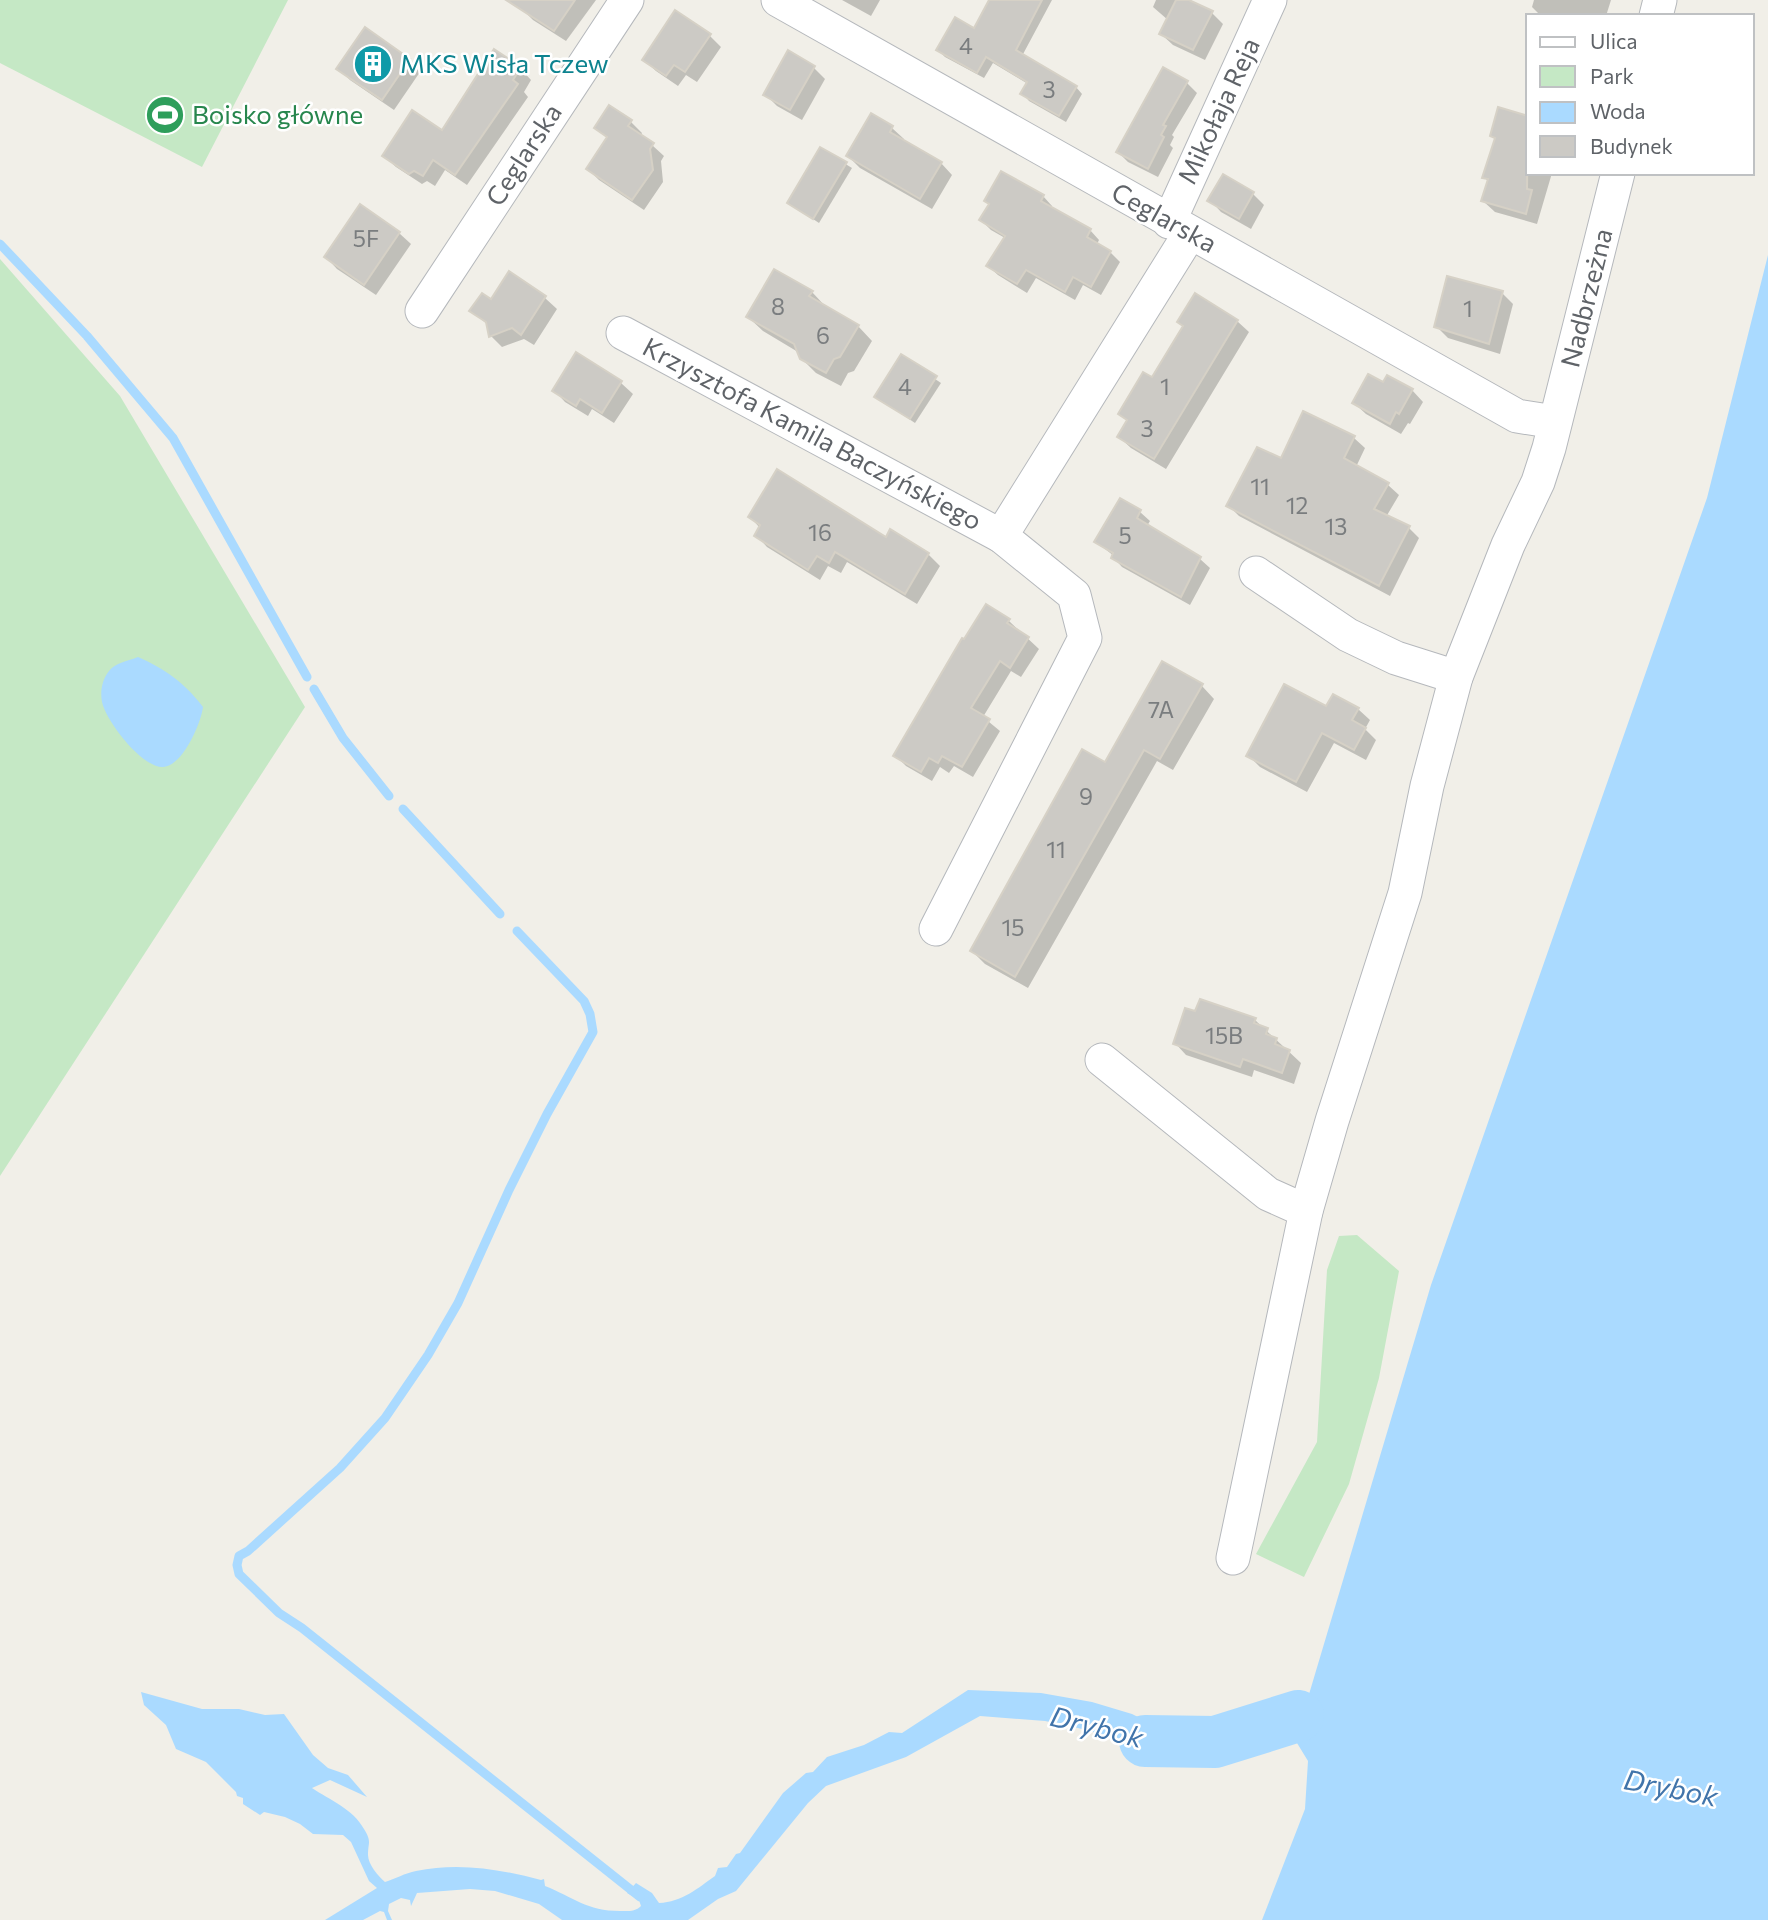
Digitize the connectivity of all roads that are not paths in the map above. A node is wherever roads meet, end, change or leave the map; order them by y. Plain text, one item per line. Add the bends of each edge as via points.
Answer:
1 (627, 0) edge
2 (778, 0) edge
3 (1270, 0) edge
4 (1617, 175) edge
5 (1180, 228) junction
6 (422, 311) dead end
7 (623, 333) dead end
8 (1555, 422) junction
9 (1001, 536) junction
10 (1256, 573) dead end
11 (1456, 677) junction
12 (936, 929) dead end
13 (1102, 1060) dead end
14 (1306, 1211) junction
15 (1233, 1558) dead end

1 - 6 street, Ceglarska
2 - 5 street, Ceglarska
3 - 5 street, Mikołaja Reja
4 - 8 street, Nadbrzeżna
5 - 8 street, Ceglarska via 1517,416
5 - 9 street, Krzysztofa Kamila Baczyńskiego
7 - 9 street, Krzysztofa Kamila Baczyńskiego
8 - 11 street, Nadbrzeżna via 1538,482
9 - 12 street, Krzysztofa Kamila Baczyńskiego via 1074,595 1085,638
10 - 11 street via 1348,635 1396,658
11 - 14 street, Nadbrzeżna via 1405,893
13 - 14 street via 1268,1194
14 - 15 street, Nadbrzeżna

